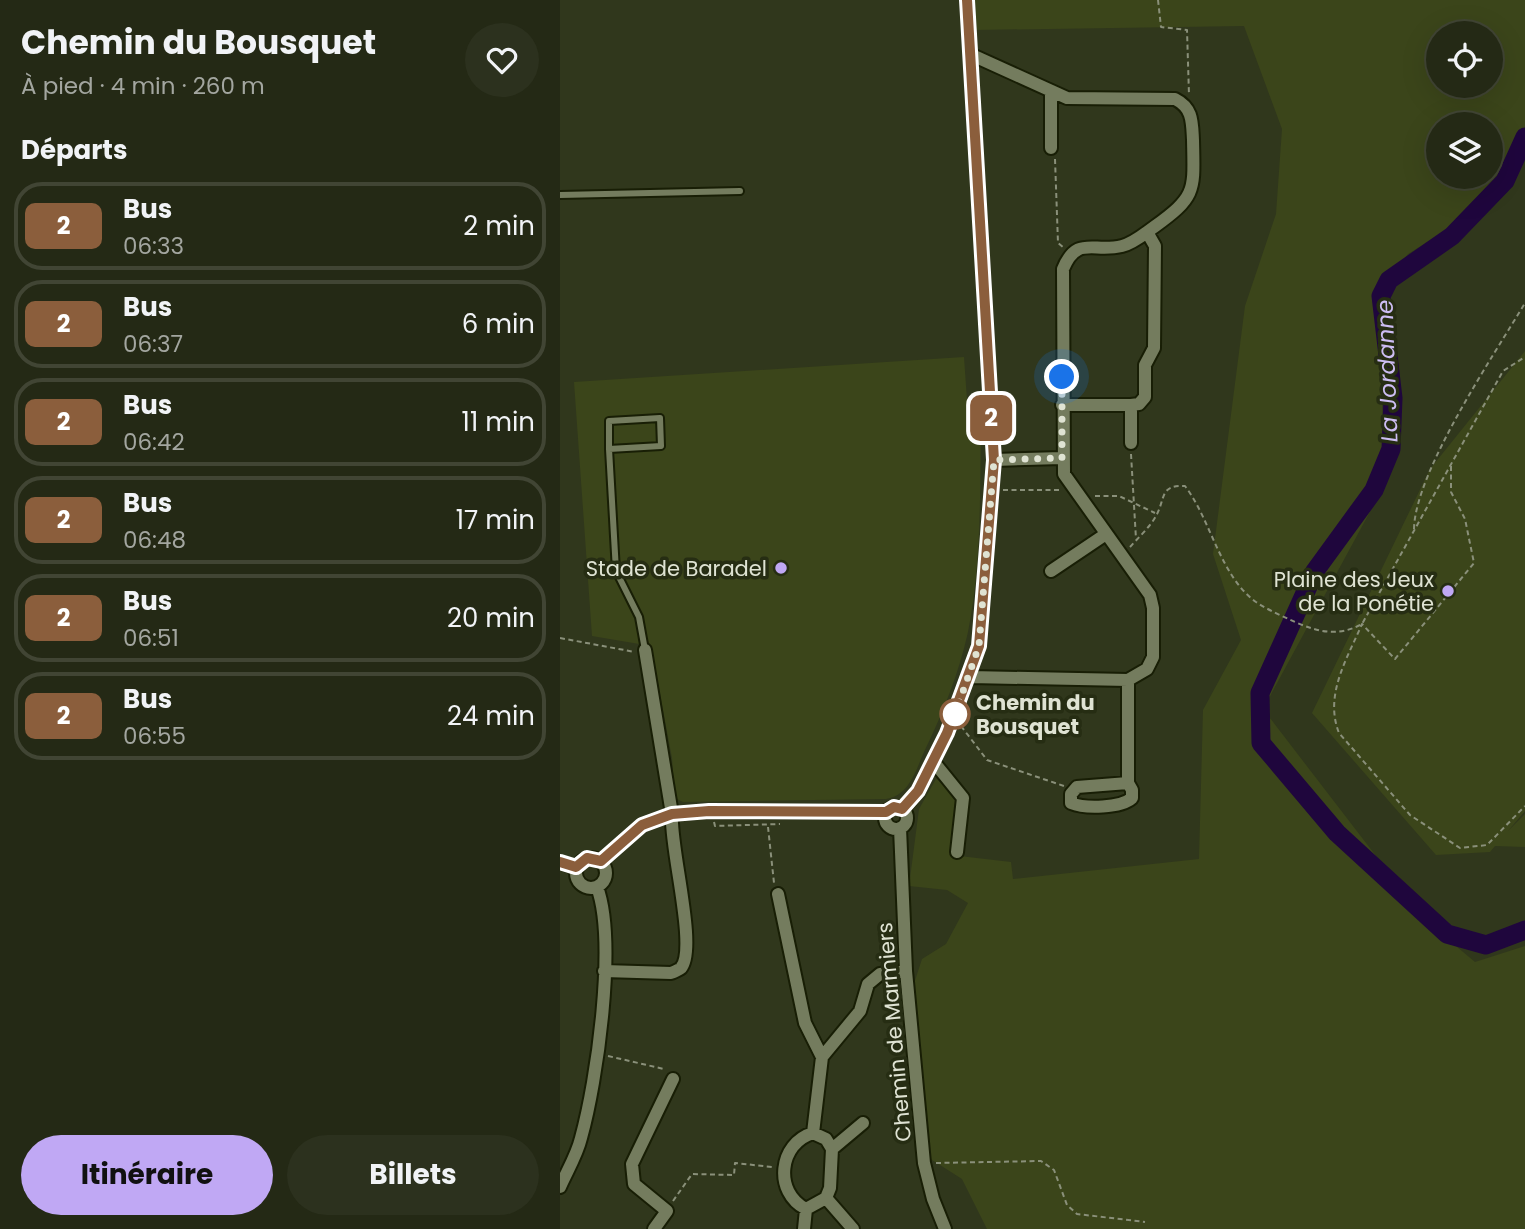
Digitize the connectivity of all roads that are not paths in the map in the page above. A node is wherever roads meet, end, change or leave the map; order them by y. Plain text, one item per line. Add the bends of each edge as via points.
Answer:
1 (967, 0) edge
2 (972, 55) junction
3 (1051, 91) junction
4 (1051, 148) road end
5 (740, 191) dead end
6 (560, 195) edge
7 (1147, 232) junction
8 (1062, 405) junction
9 (1131, 405) junction
10 (1131, 443) road end
11 (609, 449) junction
12 (1062, 458) junction
13 (994, 460) junction
14 (1107, 534) junction
15 (1051, 571) dead end
16 (646, 652) joint
17 (970, 677) junction
18 (1128, 680) junction
19 (933, 761) junction
20 (1128, 783) junction
21 (902, 809) junction
22 (886, 812) junction
23 (672, 814) junction
24 (900, 828) junction
25 (957, 852) dead end
26 (601, 861) junction
27 (560, 862) edge
28 (576, 867) junction
29 (597, 887) junction
30 (778, 894) road end
31 (604, 971) junction
32 (906, 971) junction
33 (821, 1057) junction
34 (673, 1079) road end
35 (863, 1124) dead end
36 (814, 1133) junction
37 (832, 1149) junction
38 (560, 1187) edge
39 (826, 1198) junction
40 (806, 1209) junction
41 (654, 1229) edge
42 (804, 1229) edge
43 (853, 1229) edge
44 (945, 1229) edge

1 - 2 street
2 - 3 street
2 - 13 street
3 - 4 street
3 - 7 street via 1067,98 1175,99 1186,104 1192,119 1194,181 1190,195
5 - 6 lane
7 - 8 street via 1118,247 1081,247 1069,253 1063,269
7 - 9 street via 1155,246 1154,348 1145,365 1145,397
8 - 9 street
8 - 12 street
9 - 10 street
11 - 11 lane via 609,421 660,418 661,446
11 - 16 lane via 616,571 639,617
12 - 13 street
12 - 14 street via 1064,474
13 - 17 street via 979,646
14 - 15 street
14 - 18 street via 1150,595 1153,608 1153,657 1147,669
16 - 23 street
17 - 18 street
17 - 19 street
18 - 20 street
19 - 21 street via 918,791
19 - 25 street via 963,798
20 - 20 street via 1075,790 1070,794 1071,803 1126,804 1132,799
21 - 22 street
21 - 24 street via 907,820
22 - 23 street
22 - 24 street via 889,827
23 - 26 street via 642,825
23 - 31 street via 685,958 671,973
24 - 32 street, Chemin de Marmiers
26 - 28 street via 587,858
26 - 29 street via 606,876
27 - 28 street
28 - 29 street via 580,884
29 - 31 street via 606,923
30 - 33 street via 805,1023
31 - 38 street via 601,1029 581,1139
32 - 33 street via 880,974 868,984 860,1010
32 - 44 street, Chemin de Marmiers via 925,1163
33 - 36 street
34 - 41 street via 632,1164 634,1184 667,1211
35 - 37 street
36 - 37 street
36 - 40 street via 792,1144 785,1168 790,1196
37 - 39 street
39 - 40 street
39 - 43 street
40 - 42 street

